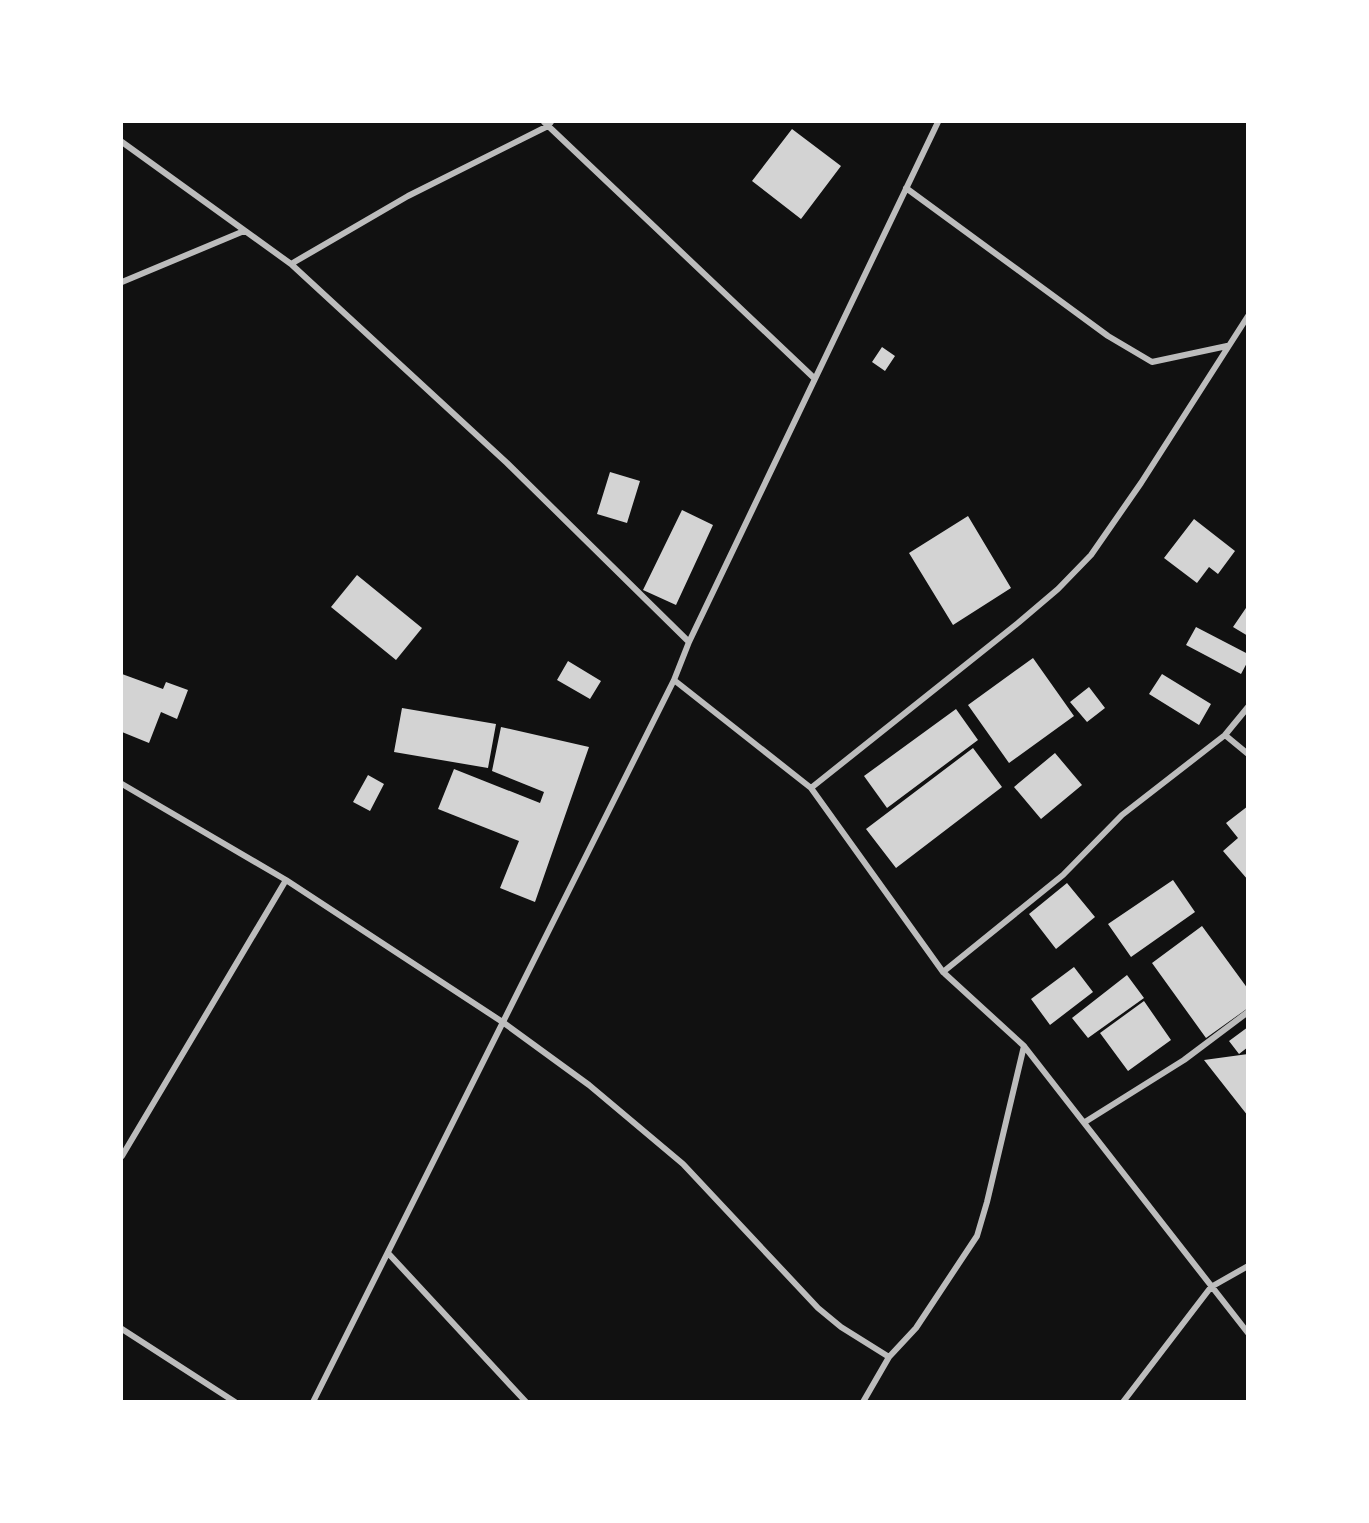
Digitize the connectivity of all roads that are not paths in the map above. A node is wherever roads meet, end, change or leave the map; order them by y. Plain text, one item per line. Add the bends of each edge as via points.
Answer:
1 (938, 122) edge
2 (548, 123) edge
3 (122, 142) edge
4 (906, 188) junction
5 (244, 231) junction
6 (291, 264) junction
7 (122, 282) edge
8 (1248, 316) edge
9 (1227, 346) junction
10 (814, 378) junction
11 (689, 642) junction
12 (674, 680) junction
13 (1248, 707) edge
14 (1225, 735) junction
15 (1248, 754) edge
16 (122, 784) edge
17 (811, 788) junction
18 (286, 880) junction
19 (944, 972) junction
20 (1248, 1012) edge
21 (504, 1023) junction
22 (1024, 1046) junction
23 (1085, 1122) junction
24 (122, 1156) edge
25 (388, 1253) junction
26 (1248, 1266) edge
27 (1212, 1287) junction
28 (122, 1329) edge
29 (1248, 1333) edge
30 (890, 1357) junction
31 (235, 1401) edge
32 (313, 1401) edge
33 (526, 1401) edge
34 (863, 1401) edge
35 (1123, 1401) edge

1 - 4 street
2 - 6 street via 408,196
2 - 10 street
3 - 5 street
4 - 9 street via 1108,336 1152,362
4 - 10 street
5 - 6 street
5 - 7 street
6 - 11 street via 507,462
8 - 9 street
9 - 17 street via 1091,555 1018,623
10 - 11 street
11 - 12 street
12 - 17 street
12 - 21 street
13 - 14 street
14 - 15 street
14 - 19 street via 1122,815 1063,875
16 - 18 street
17 - 19 street
18 - 21 street
18 - 24 street
19 - 22 street
20 - 23 street via 1184,1060
21 - 25 street
21 - 30 street via 589,1085 683,1164 818,1308 841,1328
22 - 23 street
22 - 30 street via 977,1236 916,1328
23 - 27 street
25 - 32 street
25 - 33 street
26 - 27 street
27 - 29 street
27 - 35 street
28 - 31 street
30 - 34 street

